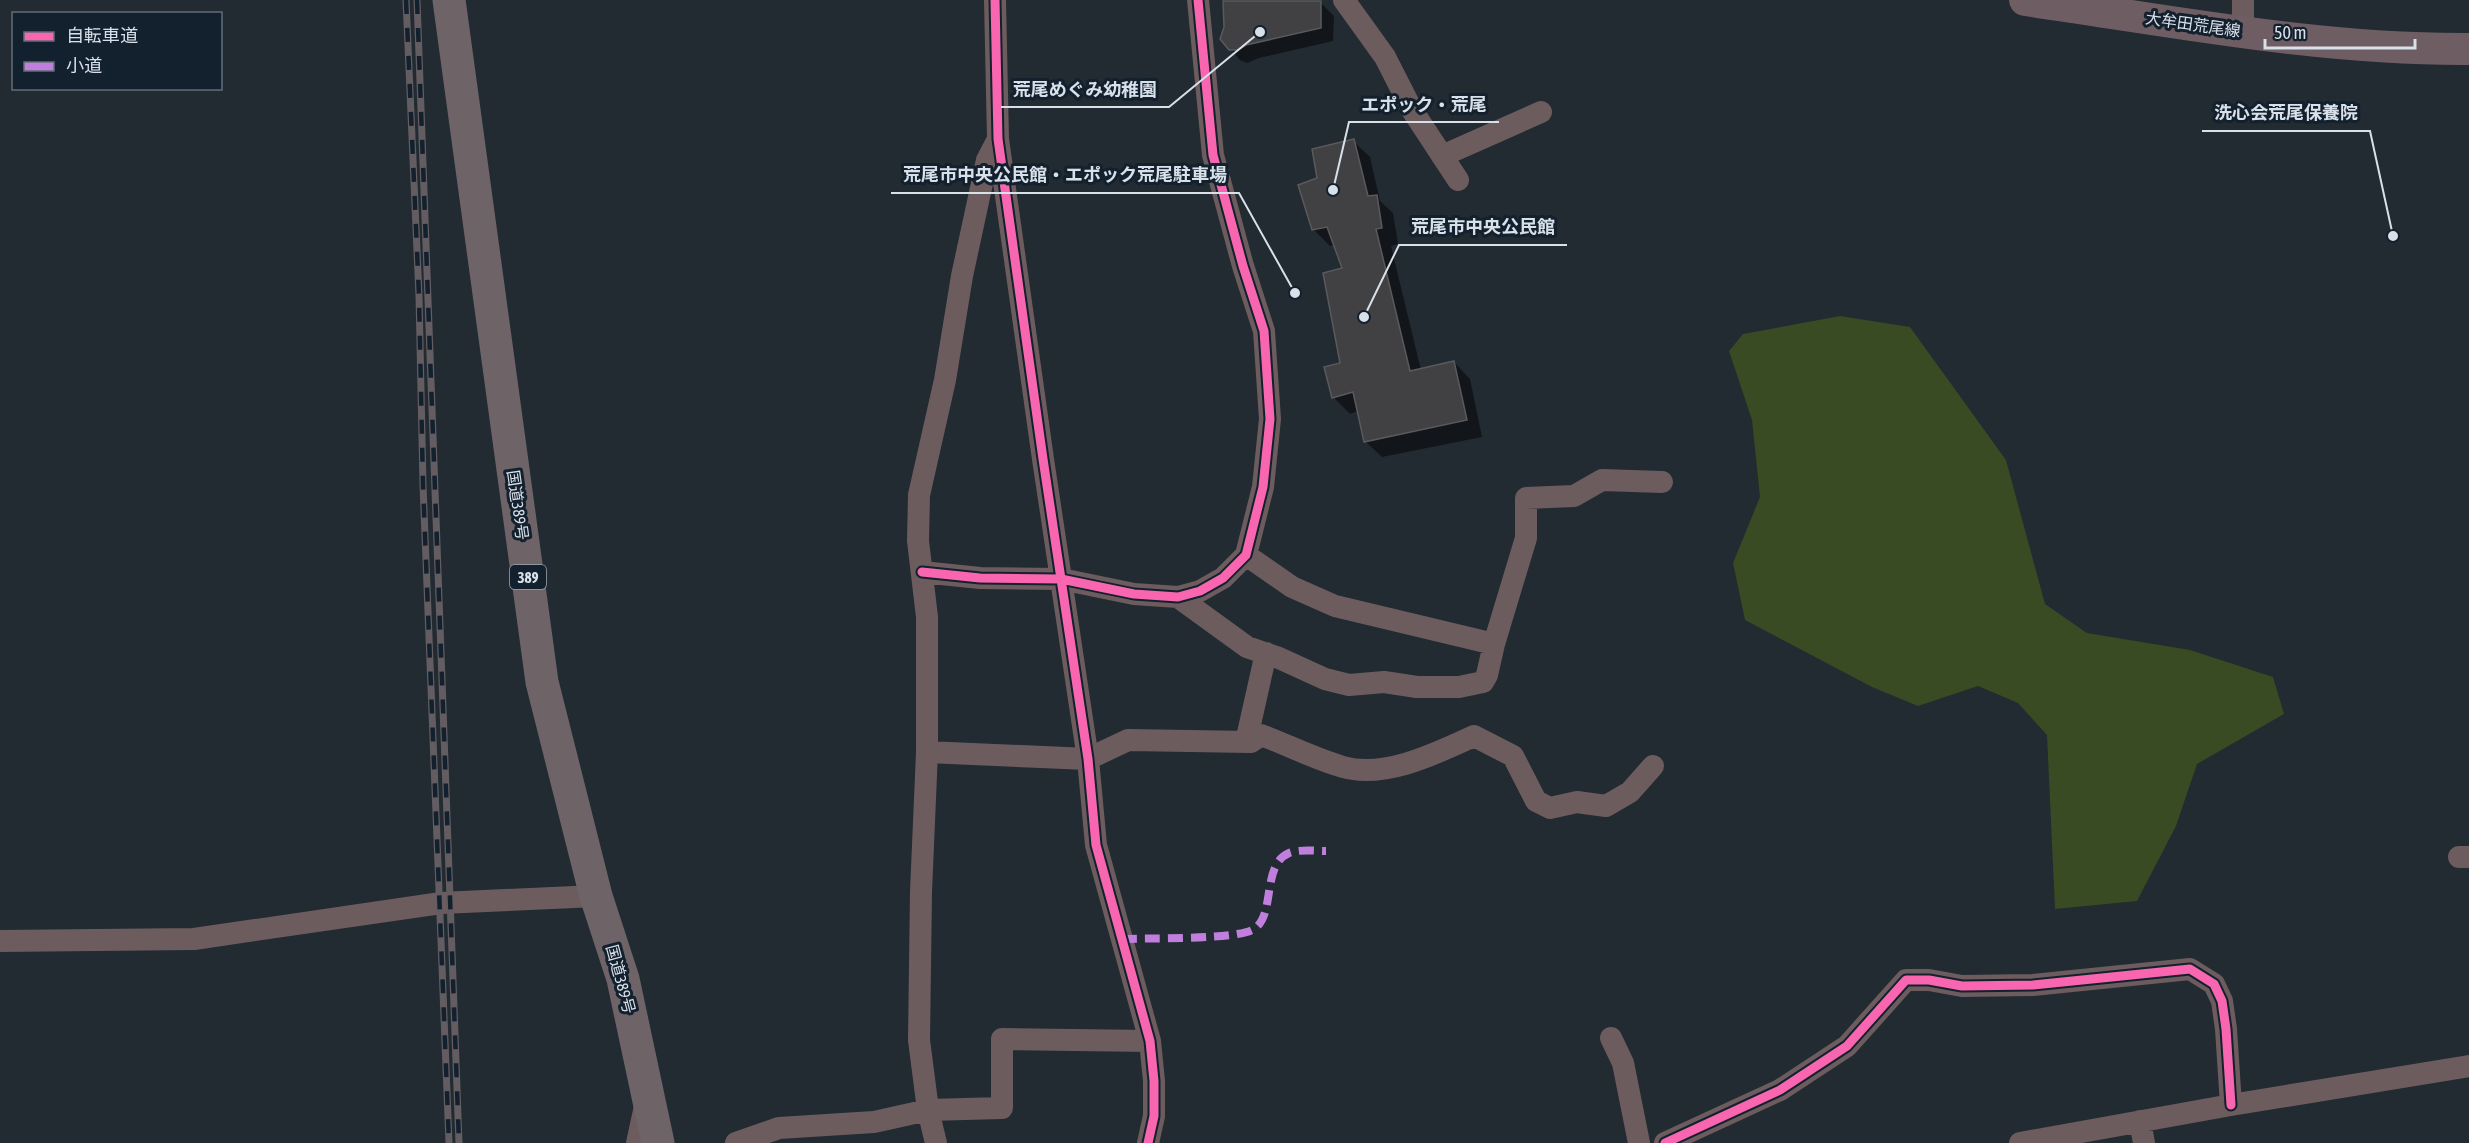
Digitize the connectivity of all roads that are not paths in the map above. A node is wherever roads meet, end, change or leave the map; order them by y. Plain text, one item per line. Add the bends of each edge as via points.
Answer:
1 (449, 0) edge
2 (995, 0) edge
3 (1198, 0) edge
4 (1344, 0) edge
5 (2025, 0) edge
6 (2243, 0) edge
7 (2243, 31) junction
8 (2469, 49) edge
9 (1540, 112) dead end
10 (998, 138) junction
11 (1442, 156) junction
12 (1458, 180) dead end
13 (1662, 482) dead end
14 (1246, 555) junction
15 (922, 572) junction
16 (1061, 579) junction
17 (1178, 597) junction
18 (1494, 644) junction
19 (1266, 654) junction
20 (1246, 742) junction
21 (927, 752) junction
22 (1088, 759) junction
23 (1653, 766) dead end
24 (596, 896) junction
25 (0, 941) edge
26 (1611, 1038) dead end
27 (1150, 1041) junction
28 (2469, 1066) edge
29 (647, 1099) junction
30 (2231, 1105) junction
31 (928, 1110) junction
32 (2142, 1132) edge
33 (637, 1143) edge
34 (658, 1143) edge
35 (736, 1143) edge
36 (936, 1143) edge
37 (1148, 1143) edge
38 (1639, 1143) edge
39 (1665, 1143) edge
40 (2020, 1143) edge

1 - 24 highway, 国道389号 / 389 via 542,682
2 - 10 street
3 - 14 street via 1213,155 1264,331 1270,418 1263,487
4 - 11 street via 1385,57 1412,110
5 - 7 main road, 大牟田荒尾線
6 - 7 street
7 - 8 main road, 大牟田荒尾線 via 2409,49
9 - 11 street
10 - 15 street via 987,160 919,495
10 - 16 street
11 - 12 street
13 - 18 street via 1602,480 1574,496 1526,498 1526,538
14 - 17 street via 1223,578 1200,591
14 - 18 street via 1292,587 1335,606
15 - 16 street via 980,578
15 - 21 street via 927,617
16 - 17 street via 1134,594
16 - 22 street
17 - 19 street via 1247,647
18 - 19 street via 1483,682 1460,687 1384,682 1350,685 1325,679
19 - 20 street
20 - 22 street via 1128,740
20 - 23 street via 1261,735 1344,767 1368,770 1421,760 1474,736 1513,756 1536,801 1550,808 1577,802 1606,806 1630,792
21 - 22 street
21 - 31 street via 919,1040
22 - 27 street via 1096,845
24 - 25 street via 441,903 194,939
24 - 29 highway, 国道389号 / 389 via 623,979
26 - 38 street via 1623,1063
27 - 31 street via 1002,1039 1002,1108
27 - 37 street via 1154,1116
28 - 30 street
29 - 33 street
29 - 34 highway, 国道389号 / 389
30 - 32 street
30 - 39 street via 2222,1001 2214,984 2190,969 2033,985 1962,986 1906,980 1847,1046 1780,1090
31 - 35 street via 874,1122 779,1128
31 - 36 street
32 - 40 street

